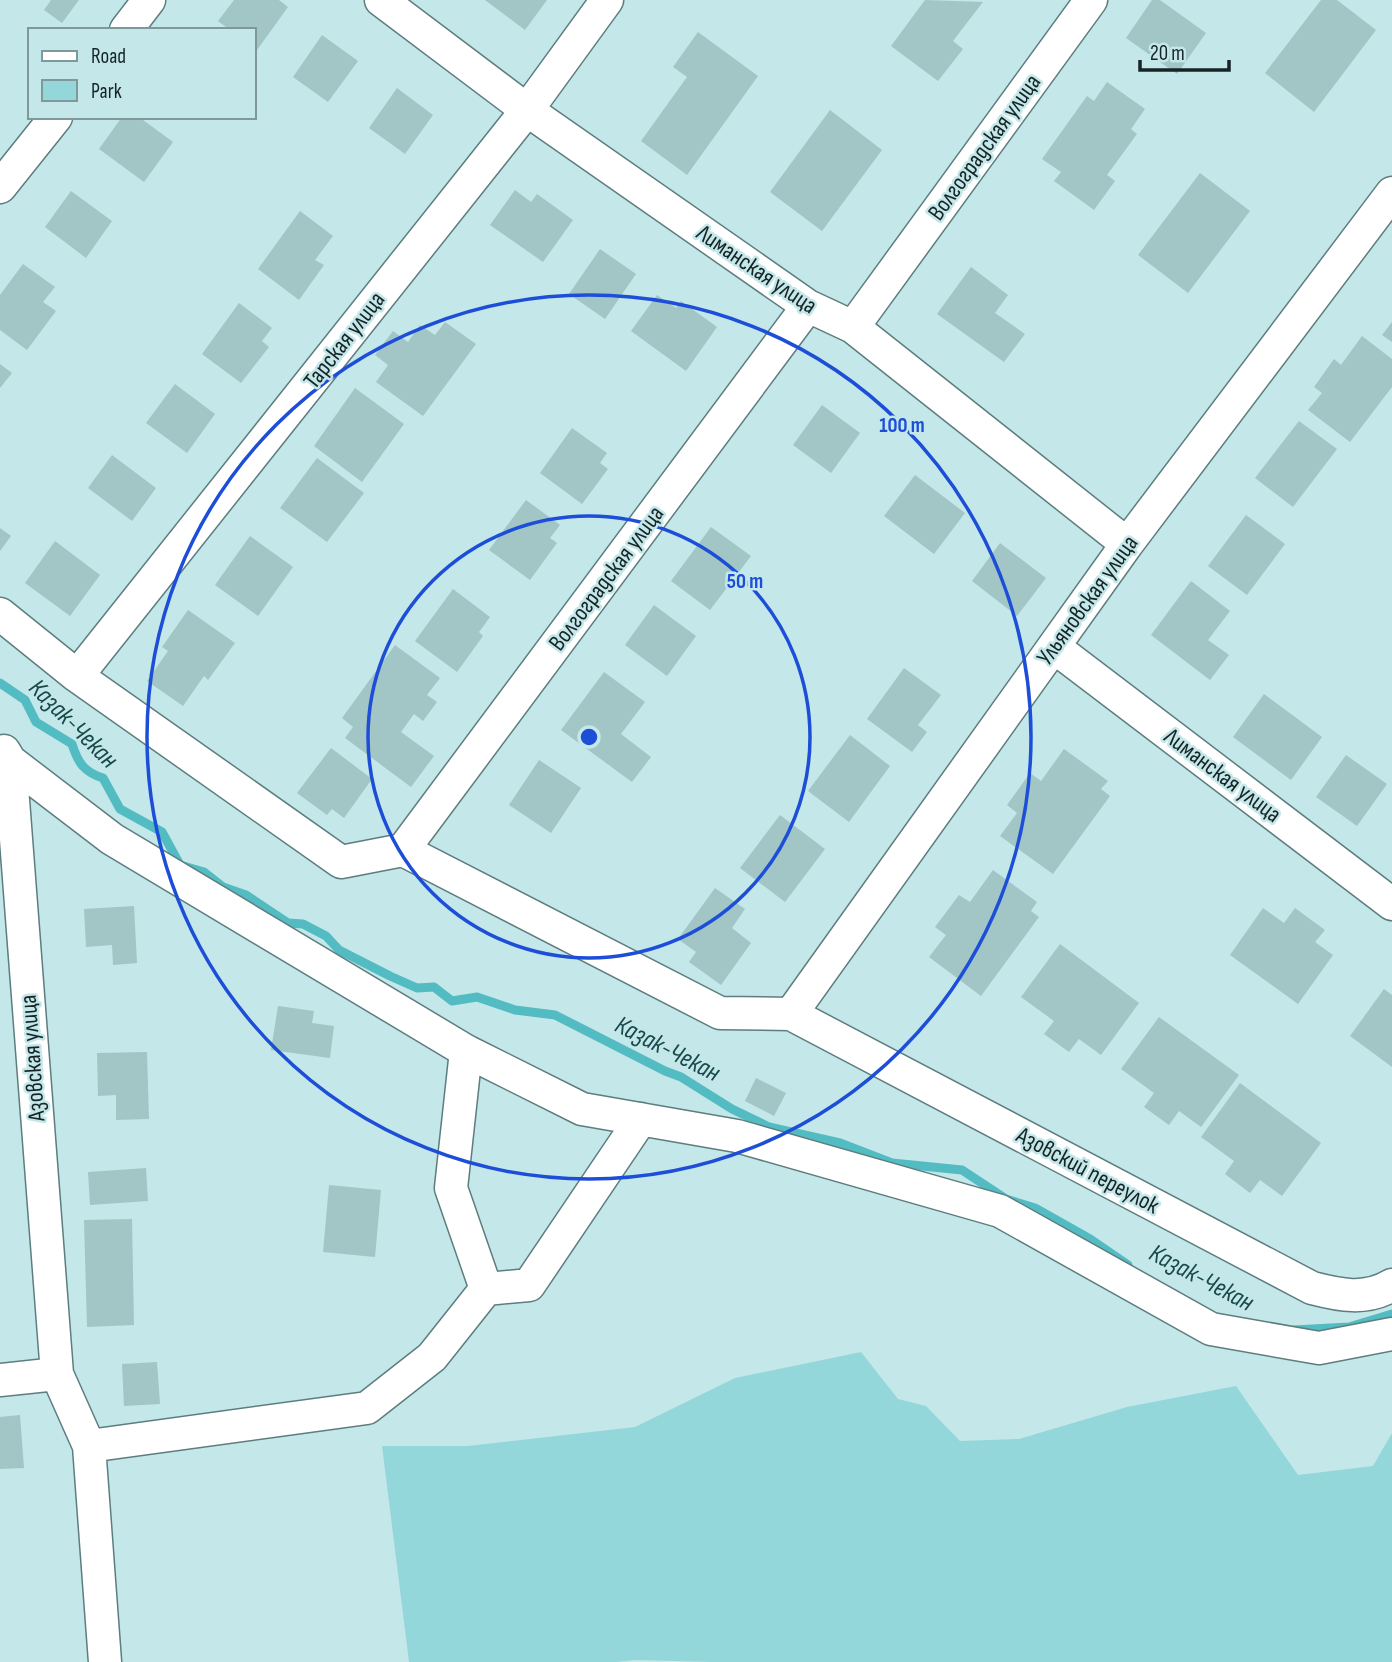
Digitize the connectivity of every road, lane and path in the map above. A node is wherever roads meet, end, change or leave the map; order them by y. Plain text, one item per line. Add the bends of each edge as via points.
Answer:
1 (149, 0) edge
2 (381, 0) edge
3 (607, 0) edge
4 (1091, 0) edge
5 (128, 28) edge
6 (527, 110) junction
7 (54, 119) edge
8 (0, 187) edge
9 (1392, 193) edge
10 (808, 306) junction
11 (853, 327) junction
12 (1127, 544) junction
13 (0, 614) edge
14 (1054, 647) junction
15 (77, 676) junction
16 (5, 752) edge
17 (403, 850) junction
18 (1392, 904) edge
19 (791, 1014) junction
20 (466, 1051) junction
21 (641, 1119) junction
22 (1392, 1285) edge
23 (485, 1289) junction
24 (1392, 1334) edge
25 (57, 1374) junction
26 (0, 1380) edge
27 (89, 1446) junction
28 (104, 1662) edge

1 - 5 street
2 - 6 street, Лиманская улица
3 - 6 street, Тарская улица
4 - 11 street, Волгоградская улица
6 - 10 street, Лиманская улица
6 - 15 street, Тарская улица
7 - 8 street
9 - 12 street, Ульяновская улица
10 - 11 street, Лиманская улица
10 - 17 street, Волгоградская улица
11 - 12 street, Лиманская улица
12 - 14 street, Ульяновская улица
13 - 15 street
14 - 18 street, Лиманская улица
14 - 19 street, Ульяновская улица
15 - 17 street via 341,862
16 - 20 street via 112,839
16 - 25 street, Азовская улица
17 - 19 street via 720,1013
19 - 22 street, Азовский переулок via 1312,1288 1351,1296
20 - 21 street via 582,1109
20 - 23 street via 451,1188
21 - 23 street via 529,1285
21 - 24 street via 737,1136 1000,1211 1211,1329 1319,1348
23 - 27 street via 432,1357 367,1408
25 - 26 street
25 - 27 street, Азовская улица
27 - 28 street, Азовская улица

